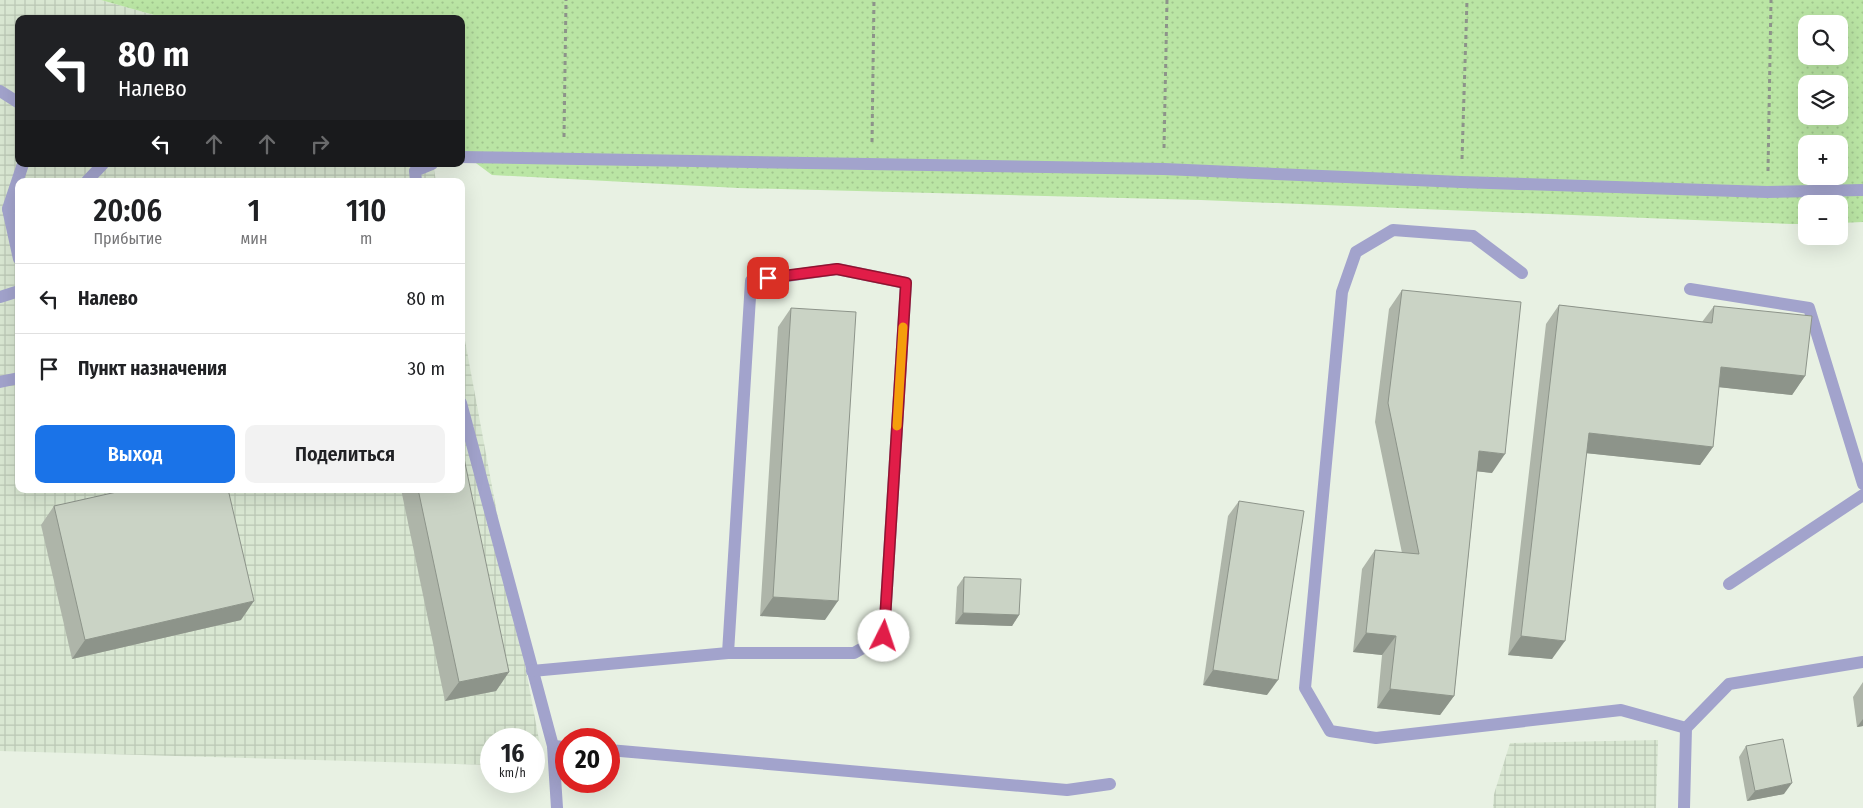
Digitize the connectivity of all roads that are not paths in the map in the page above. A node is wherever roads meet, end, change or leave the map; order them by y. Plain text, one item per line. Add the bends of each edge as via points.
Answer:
1 (0, 91) edge
2 (15, 100) edge
3 (465, 158) edge
4 (100, 167) edge
5 (425, 167) edge
6 (413, 172) edge
7 (90, 178) edge
8 (1863, 190) edge
9 (13, 207) edge
10 (15, 224) edge
11 (1522, 273) dead end
12 (1690, 289) dead end
13 (15, 292) edge
14 (0, 297) edge
15 (15, 379) edge
16 (0, 382) edge
17 (465, 418) edge
18 (1863, 484) edge
19 (1863, 495) edge
20 (1729, 584) dead end
21 (728, 653) junction
22 (1863, 662) edge
23 (532, 671) junction
24 (1686, 728) junction
25 (553, 746) joint
26 (620, 751) edge
27 (1110, 784) dead end
28 (557, 808) edge
29 (1684, 808) edge

1 - 2 street
3 - 8 street via 1164,169 1768,192
4 - 7 street
5 - 6 street
9 - 10 street
11 - 24 street via 1473,236 1394,230 1356,252 1342,292 1305,688 1330,731 1376,738 1620,710
12 - 18 street via 1809,308
13 - 14 street
15 - 16 street
17 - 23 street
19 - 20 street
21 - 21 street via 854,653 884,636 906,283 837,269 751,281
21 - 23 street
22 - 24 street via 1729,684
23 - 25 street
24 - 29 street
25 - 28 street
26 - 27 street via 1067,790

